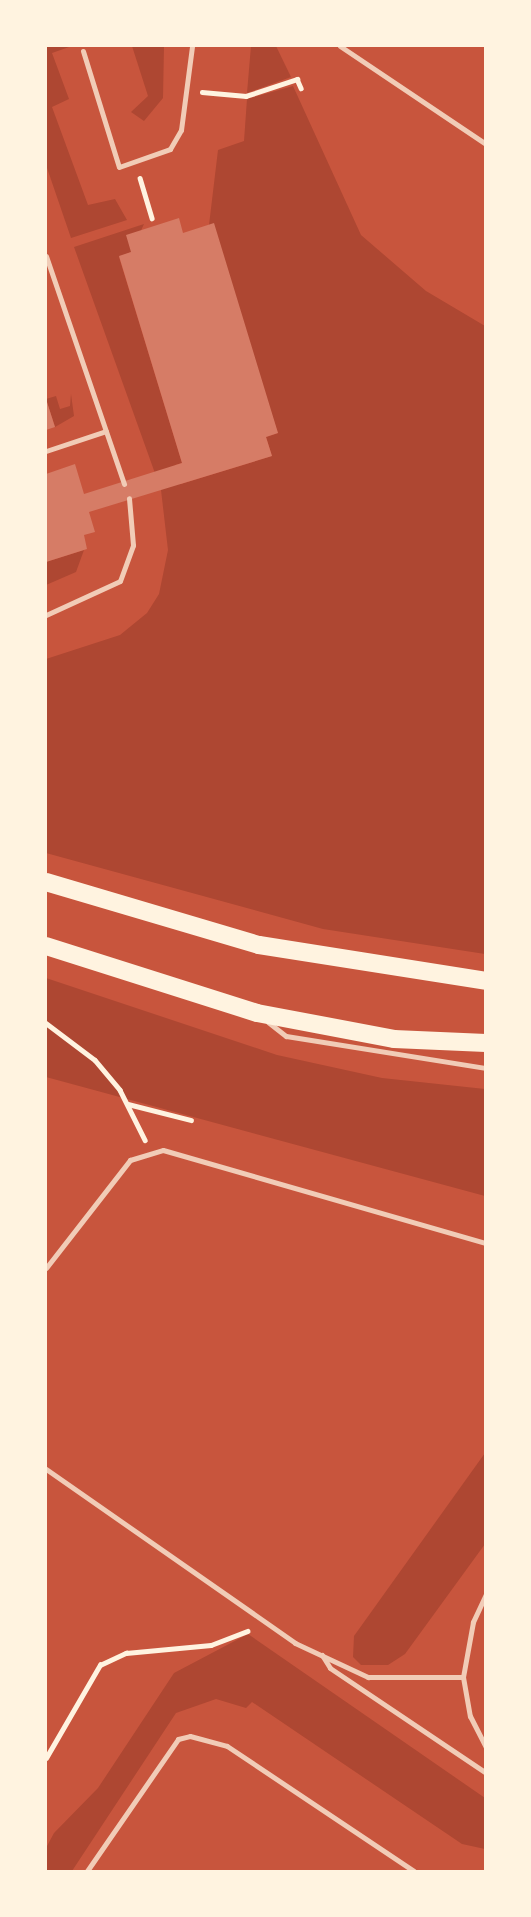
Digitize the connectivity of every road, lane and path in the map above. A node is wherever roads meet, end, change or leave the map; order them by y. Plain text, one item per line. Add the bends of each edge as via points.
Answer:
1 (192, 46) edge
2 (340, 46) edge
3 (83, 51) dead end
4 (301, 88) dead end
5 (189, 91) junction
6 (485, 144) edge
7 (135, 162) junction
8 (152, 218) dead end
9 (46, 256) edge
10 (106, 431) junction
11 (46, 451) edge
12 (124, 484) dead end
13 (129, 498) dead end
14 (46, 615) edge
15 (46, 882) edge
16 (46, 946) edge
17 (485, 982) edge
18 (257, 1013) junction
19 (46, 1023) edge
20 (485, 1044) edge
21 (485, 1068) edge
22 (127, 1104) junction
23 (191, 1120) dead end
24 (150, 1150) junction
25 (485, 1243) edge
26 (46, 1268) edge
27 (46, 1469) edge
28 (485, 1594) edge
29 (260, 1618) junction
30 (322, 1655) junction
31 (463, 1677) junction
32 (485, 1747) edge
33 (46, 1758) edge
34 (485, 1773) edge
35 (87, 1871) edge
36 (414, 1871) edge

1 - 5 lane
2 - 6 lane
3 - 7 lane via 119,167
4 - 5 path via 297,79 246,96
5 - 7 lane via 181,130 170,149
7 - 8 path
9 - 10 lane
10 - 11 lane
10 - 12 lane
13 - 14 lane via 133,545 120,581
15 - 17 main road via 259,945
16 - 18 main road
18 - 20 main road via 394,1039
18 - 21 lane via 286,1036
19 - 22 path via 95,1060
22 - 23 path
22 - 24 path
24 - 25 lane
24 - 26 lane via 130,1160
27 - 29 lane
28 - 31 lane via 473,1622
29 - 30 lane
29 - 33 path via 249,1630 212,1645 126,1653 100,1665
30 - 31 lane via 381,1679
30 - 34 lane via 330,1668
31 - 32 lane via 470,1716
35 - 36 lane via 178,1740 190,1736 227,1746

